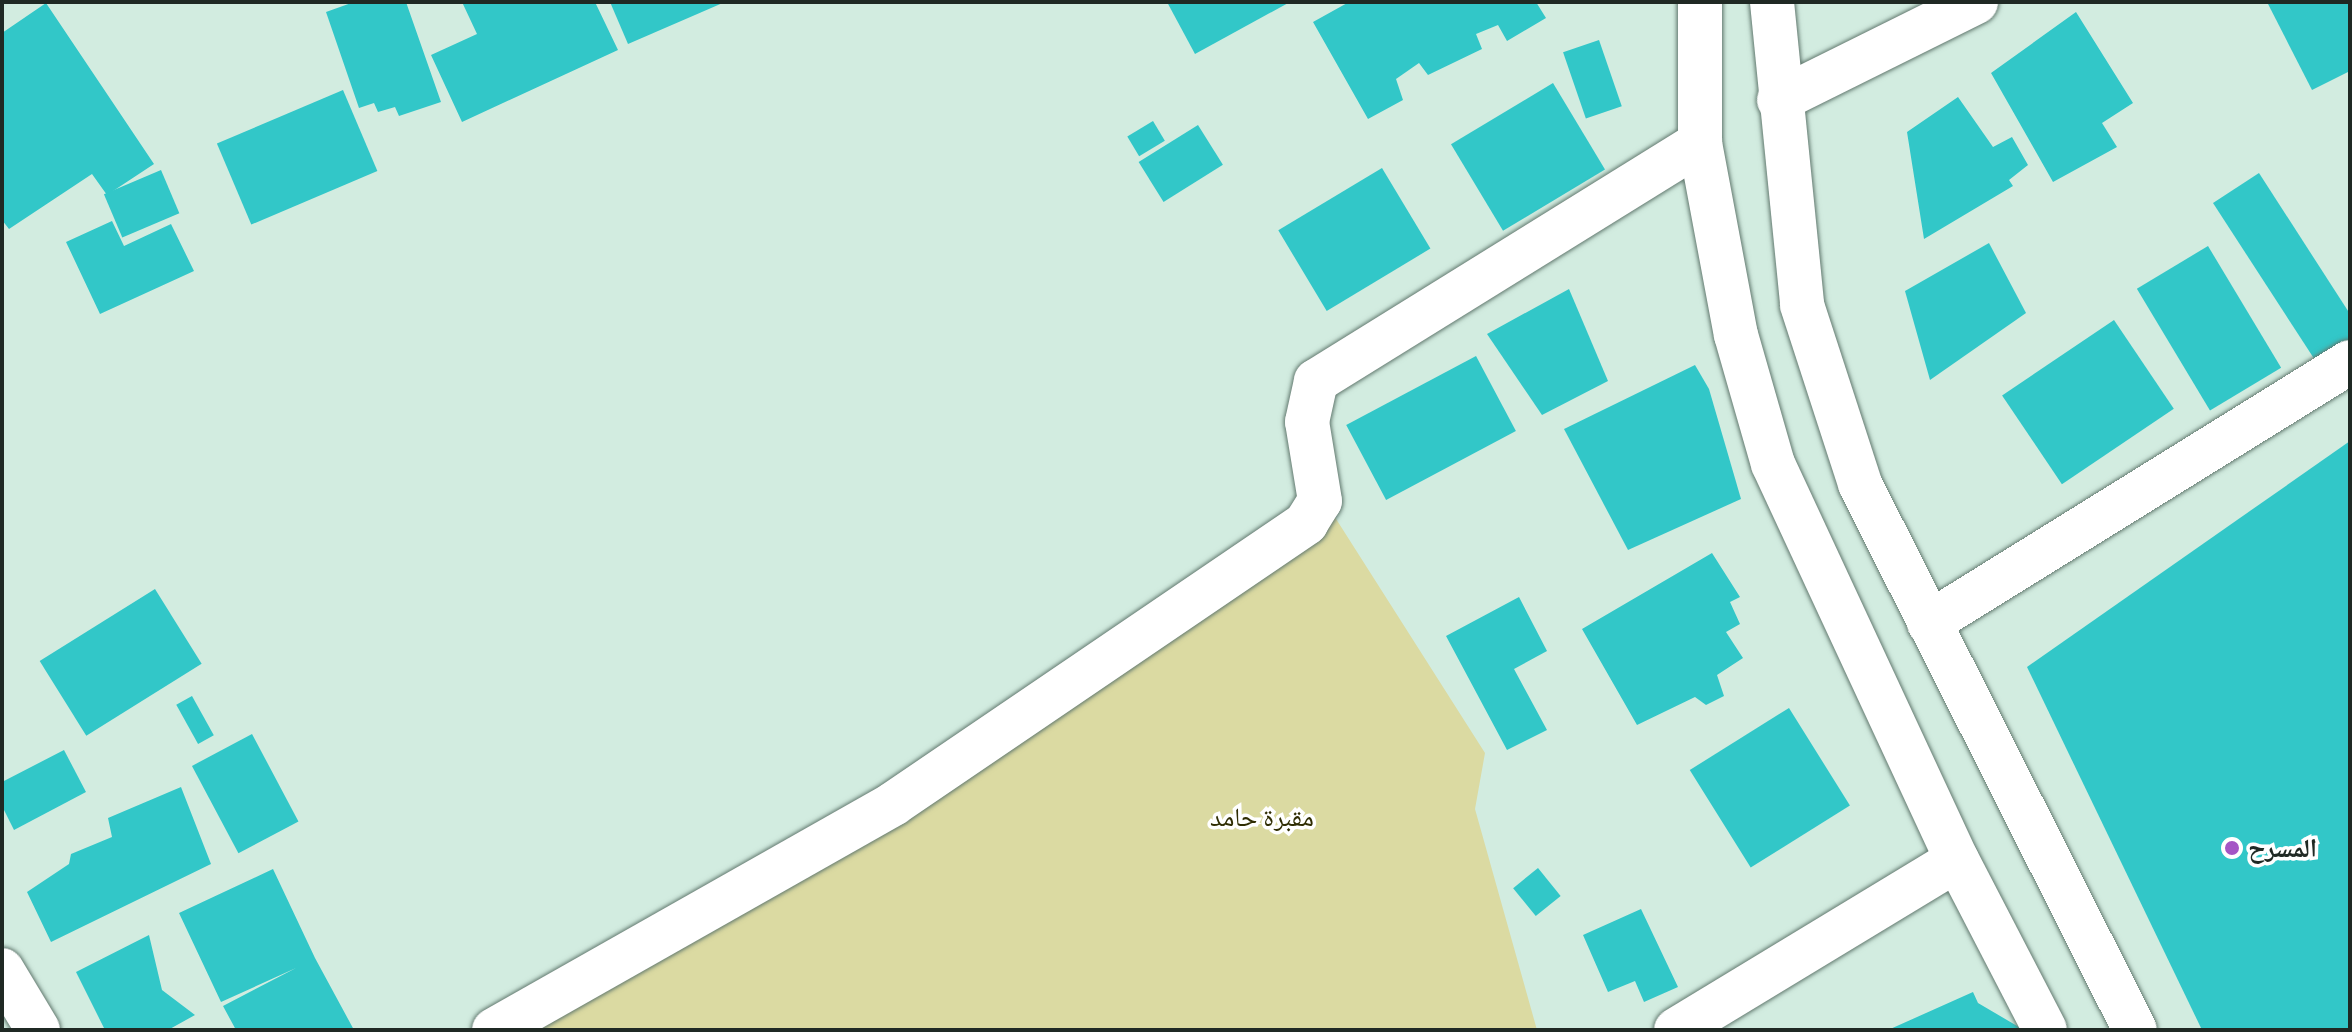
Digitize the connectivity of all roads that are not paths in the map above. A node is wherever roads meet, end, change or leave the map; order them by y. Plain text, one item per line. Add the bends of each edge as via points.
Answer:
1 (1700, 2) edge
2 (1772, 2) edge
3 (1976, 2) edge
4 (1779, 100) junction
5 (1700, 143) junction
6 (2350, 362) edge
7 (1929, 623) junction
8 (1957, 860) junction
9 (2, 970) edge
10 (38, 1030) edge
11 (494, 1030) edge
12 (1676, 1030) edge
13 (2045, 1030) edge
14 (2135, 1030) edge

1 - 5 street
2 - 4 street
3 - 4 street
4 - 7 street via 1802,305 1815,351 1860,484
5 - 8 street via 1736,335 1773,464
5 - 11 street via 1316,381 1307,422 1320,501 1306,523 893,804
6 - 7 street
7 - 14 street
8 - 12 street
8 - 13 street
9 - 10 street

